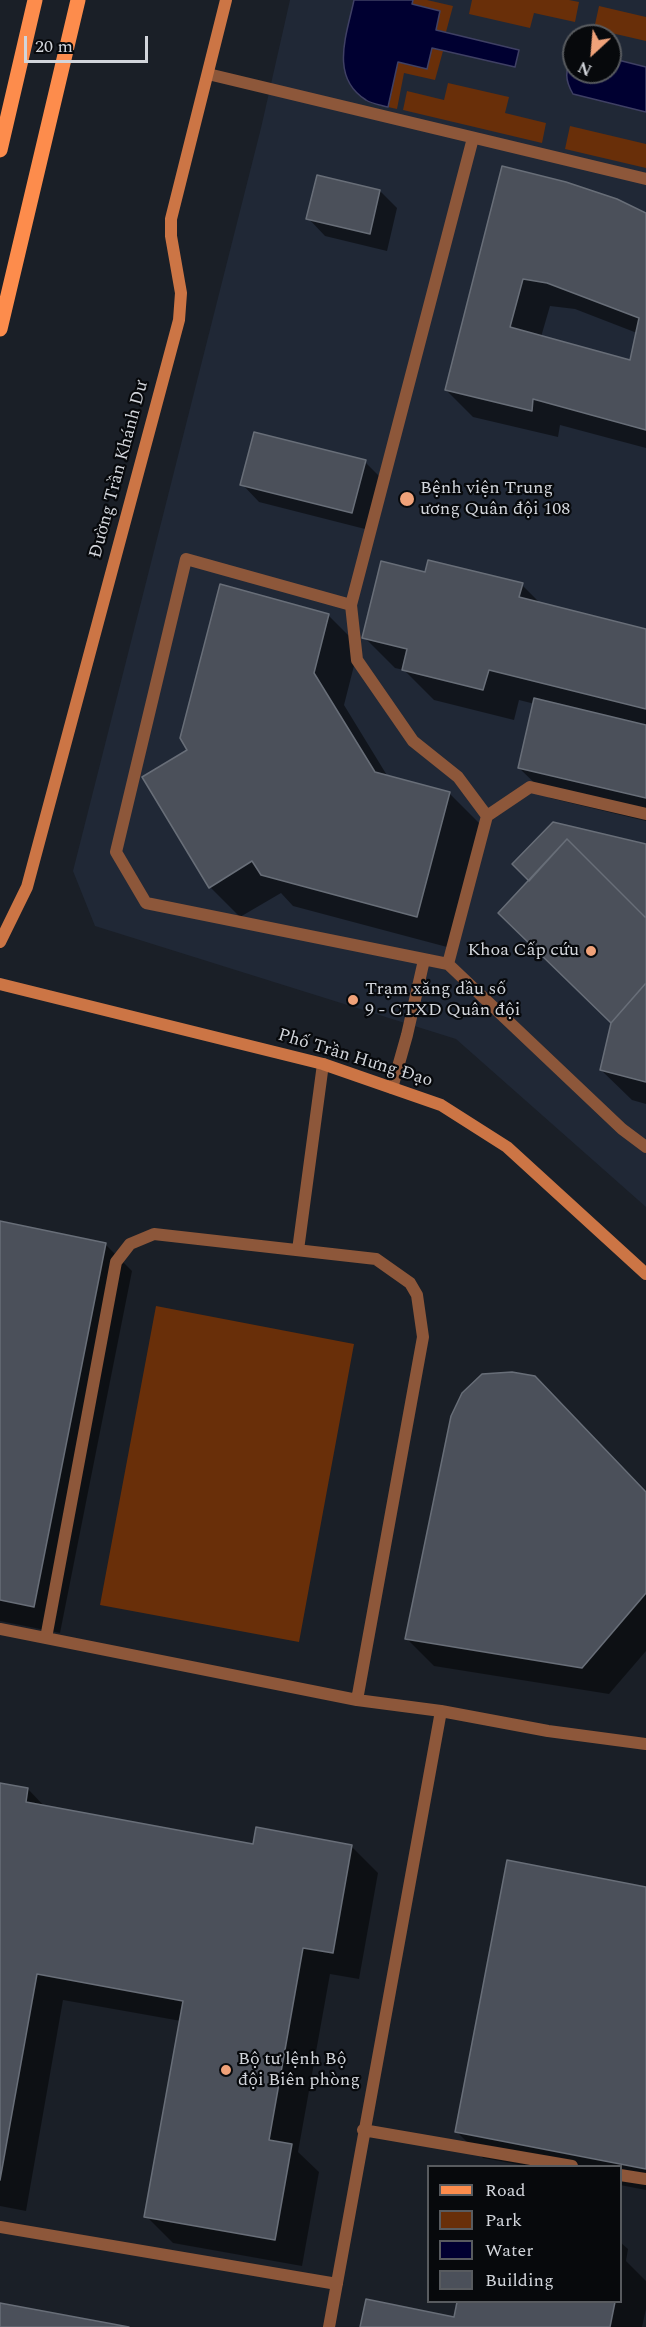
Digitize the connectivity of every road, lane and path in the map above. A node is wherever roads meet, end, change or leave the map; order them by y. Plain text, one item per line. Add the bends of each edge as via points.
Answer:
1 (35, 0) edge
2 (78, 0) edge
3 (226, 0) edge
4 (208, 74) junction
5 (473, 138) junction
6 (0, 150) edge
7 (646, 179) edge
8 (0, 329) edge
9 (351, 605) junction
10 (646, 814) edge
11 (487, 816) junction
12 (0, 942) edge
13 (424, 960) junction
14 (448, 964) junction
15 (0, 984) edge
16 (323, 1064) junction
17 (392, 1088) junction
18 (646, 1147) edge
19 (298, 1250) junction
20 (646, 1274) edge
21 (0, 1629) edge
22 (46, 1638) junction
23 (357, 1700) junction
24 (441, 1711) junction
25 (646, 1744) edge
26 (363, 2130) junction
27 (567, 2165) edge
28 (622, 2175) edge
29 (646, 2179) edge
30 (0, 2227) edge
31 (337, 2284) junction
32 (329, 2327) edge

1 - 6 main road
2 - 8 main road
3 - 4 main road, Đường Trần Khánh Dư
4 - 5 lane
4 - 12 main road, Đường Trần Khánh Dư via 171,219 181,293 179,320 27,887
5 - 7 lane
5 - 9 lane
9 - 11 lane via 357,660 413,741 458,777
9 - 13 lane via 186,559 116,852 146,903
10 - 11 lane via 530,787
11 - 14 lane
13 - 14 lane
13 - 17 lane
14 - 18 lane via 622,1129
15 - 16 main road, Phố Trần Hưng Đạo
16 - 17 main road, Phố Trần Hưng Đạo
16 - 19 lane
17 - 20 main road, Phố Trần Hưng Đạo via 441,1105 507,1147
19 - 22 lane via 154,1234 130,1244 116,1262
19 - 23 lane via 376,1259 410,1282 417,1295 423,1337
21 - 22 lane
22 - 23 lane
23 - 24 lane
24 - 25 lane
24 - 26 lane
26 - 27 lane
26 - 31 lane
28 - 29 lane
30 - 31 lane
31 - 32 lane

